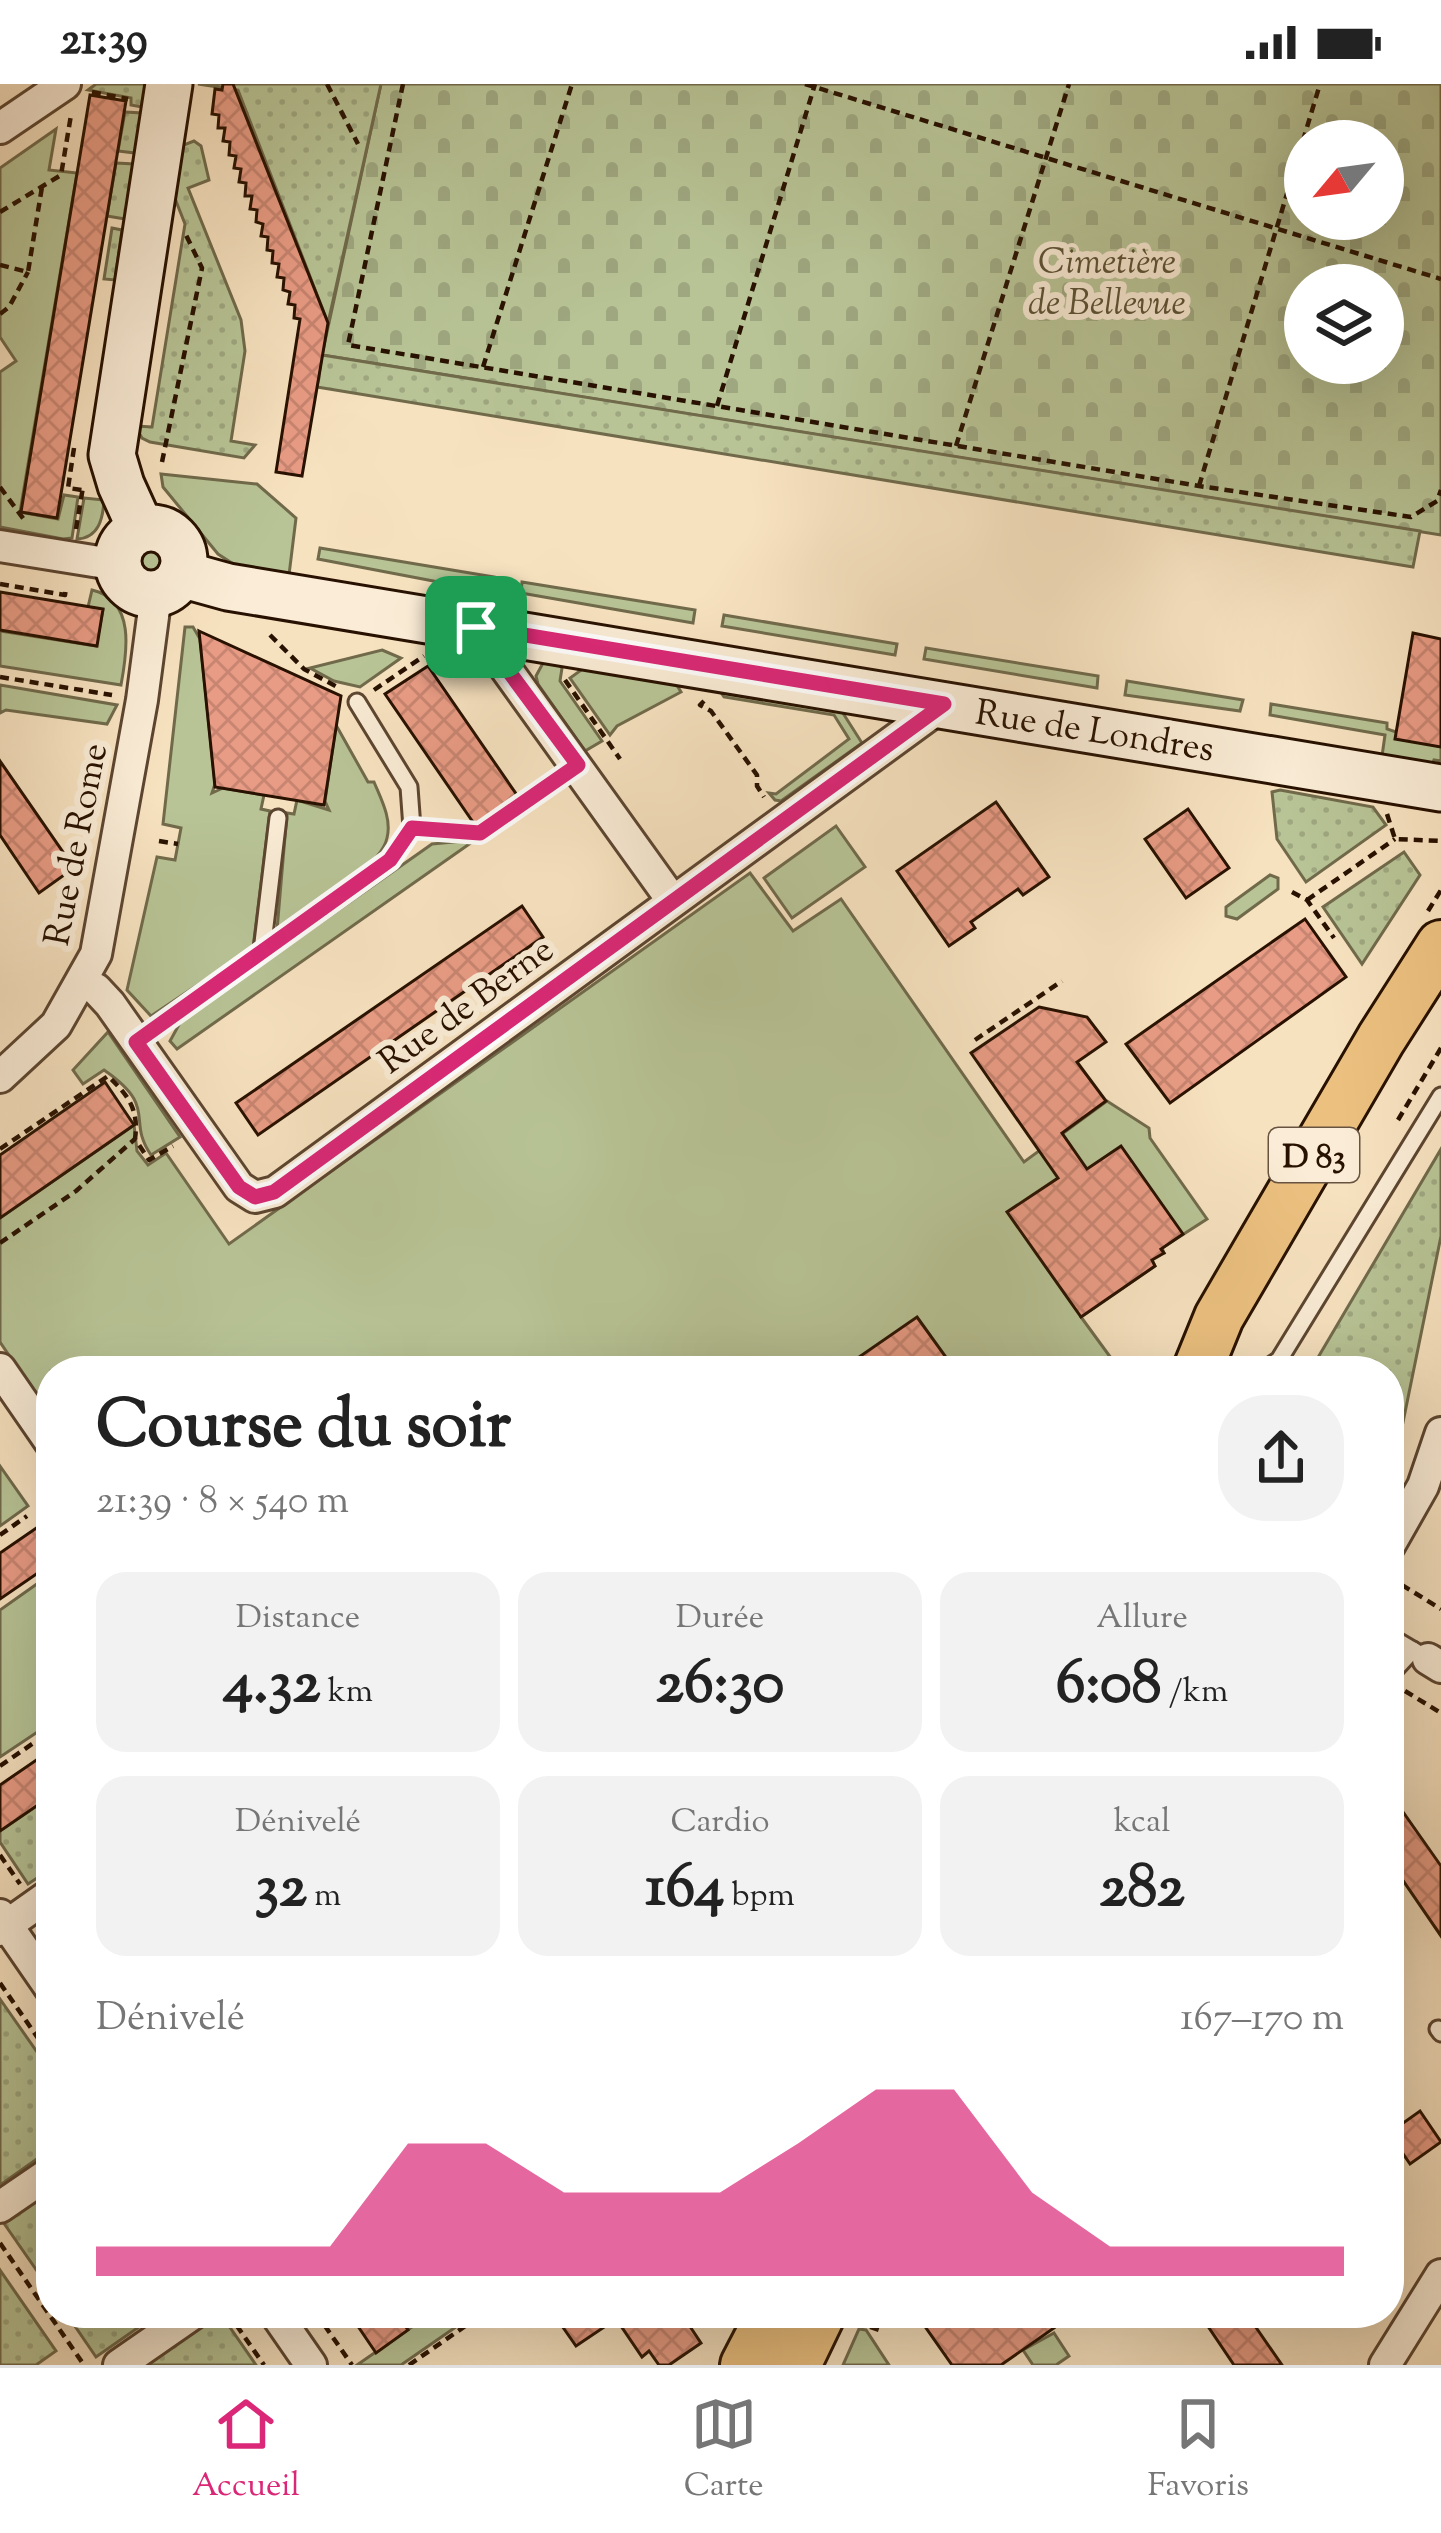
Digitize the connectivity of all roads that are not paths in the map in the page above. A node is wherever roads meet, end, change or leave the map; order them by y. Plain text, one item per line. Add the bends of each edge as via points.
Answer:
1 (169, 84) edge
2 (74, 90) edge
3 (0, 128) edge
4 (0, 546) edge
5 (130, 547) junction
6 (169, 584) junction
7 (476, 627) junction
8 (357, 702) road end
9 (944, 704) junction
10 (1441, 788) edge
11 (278, 818) dead end
12 (672, 900) junction
13 (1441, 945) edge
14 (262, 951) junction
15 (82, 983) junction
16 (1441, 1004) edge
17 (136, 1042) junction
18 (0, 1077) edge
19 (1441, 1096) edge
20 (1203, 1356) edge
21 (1234, 1356) edge
22 (1281, 1356) edge
23 (0, 1369) edge
24 (36, 1421) edge
25 (1441, 1433) edge
26 (1404, 1520) edge
27 (36, 1903) edge
28 (2, 1923) edge
29 (36, 1969) edge
30 (36, 2182) edge
31 (0, 2207) edge
32 (1441, 2275) edge
33 (172, 2328) edge
34 (285, 2328) edge
35 (764, 2328) edge
36 (828, 2328) edge
37 (1388, 2364) edge
38 (119, 2365) edge
39 (311, 2365) edge
40 (745, 2365) edge
41 (796, 2365) edge

1 - 5 street via 112,455
2 - 3 street
4 - 5 street
5 - 6 street via 127,584 145,594
6 - 7 street, Rue de Londres
6 - 15 street, Rue de Rome via 102,935
7 - 9 street, Rue de Londres
7 - 12 street
8 - 14 lane via 410,787 412,828 390,860
9 - 10 street, Rue de Londres
9 - 12 street, Rue de Berne
11 - 14 lane
12 - 17 street, Rue de Berne via 274,1192 255,1197 239,1187
13 - 20 main road, D 83
14 - 17 lane
15 - 17 street, Rue de Berne via 110,1004
15 - 18 street, Rue de Rome via 56,1025
16 - 21 main road, D 83
19 - 22 lane
23 - 24 street
25 - 26 street
27 - 28 street
28 - 29 street
30 - 31 street
32 - 37 street
33 - 38 street
34 - 39 street
35 - 40 main road
36 - 41 main road

